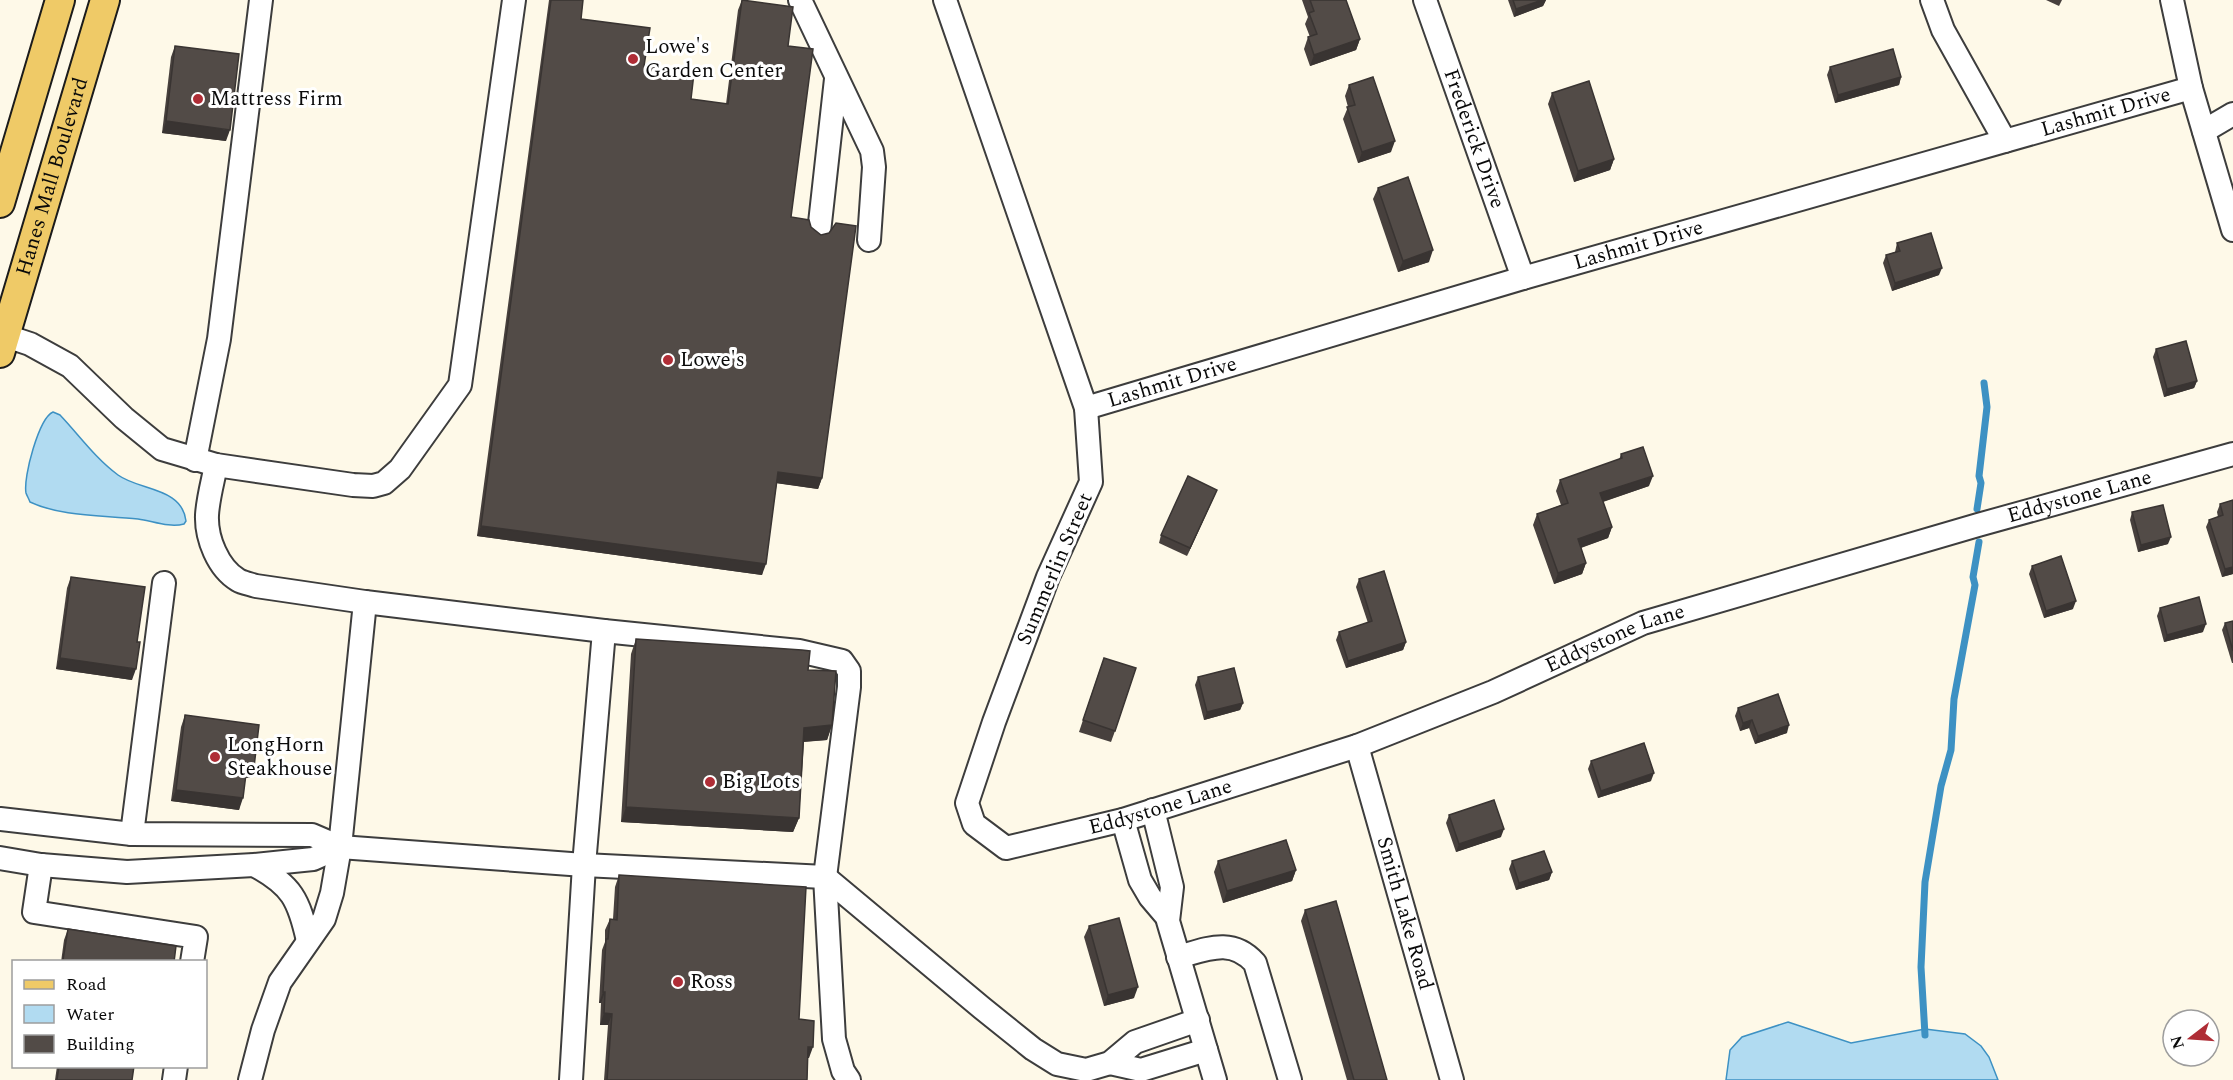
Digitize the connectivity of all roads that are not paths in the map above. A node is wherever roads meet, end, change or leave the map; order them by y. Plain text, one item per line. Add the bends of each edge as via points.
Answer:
1 (60, 0) edge
2 (105, 0) edge
3 (261, 0) edge
4 (514, 0) edge
5 (800, 0) edge
6 (945, 0) edge
7 (1425, 0) edge
8 (1932, 0) edge
9 (2172, 0) edge
10 (836, 79) junction
11 (2191, 88) junction
12 (2233, 114) edge
13 (2204, 132) junction
14 (2005, 141) junction
15 (0, 203) edge
16 (2233, 230) edge
17 (819, 232) edge
18 (869, 240) dead end
19 (1523, 278) junction
20 (2, 341) edge
21 (1086, 408) junction
22 (2233, 454) edge
23 (206, 462) junction
24 (164, 583) dead end
25 (365, 602) junction
26 (604, 631) junction
27 (1357, 746) junction
28 (1153, 810) junction
29 (0, 819) edge
30 (1123, 820) junction
31 (132, 834) junction
32 (340, 847) junction
33 (1006, 848) joint
34 (0, 858) edge
35 (41, 865) junction
36 (254, 865) junction
37 (584, 865) junction
38 (825, 877) junction
39 (1167, 917) junction
40 (308, 941) junction
41 (1178, 957) junction
42 (192, 960) edge
43 (1198, 1020) junction
44 (1206, 1050) junction
45 (1110, 1064) junction
46 (250, 1080) edge
47 (571, 1080) edge
48 (849, 1080) edge
49 (1215, 1080) edge
50 (1290, 1080) edge
51 (1452, 1080) edge

1 - 15 main road, Hanes Mall Boulevard
2 - 20 main road, Hanes Mall Boulevard
3 - 23 street
4 - 23 street via 463,372 455,394 400,469 384,483 353,484
5 - 10 street
6 - 21 street, Summerlin Street
7 - 19 street, Frederick Drive
8 - 14 street via 1943,30
9 - 11 street
10 - 17 street
10 - 18 street via 872,151
11 - 13 street
11 - 14 street, Lashmit Drive
12 - 13 street
13 - 16 street
14 - 19 street, Lashmit Drive
19 - 21 street, Lashmit Drive
20 - 23 street via 30,344 70,366 162,449
21 - 33 street, Summerlin Street via 1091,482 1048,577 967,802 974,824
22 - 27 street, Eddystone Lane via 1643,623 1493,692
23 - 25 street via 207,516 215,551 224,568 238,580 256,586
24 - 31 street
25 - 26 street
25 - 32 street
26 - 37 street
26 - 38 street via 799,651 834,658 847,665 849,687
27 - 28 street, Eddystone Lane
27 - 51 street, Smith Lake Road
28 - 30 street, Eddystone Lane
28 - 39 street via 1172,887
29 - 31 street
30 - 33 street, Eddystone Lane
30 - 39 street via 1140,880
31 - 32 street via 312,835
32 - 36 street via 313,860
32 - 37 street
32 - 40 street via 324,919
34 - 35 street
35 - 36 street via 127,872
35 - 42 street via 34,912 195,937
36 - 40 street via 275,876 293,894
37 - 38 street
37 - 47 street
38 - 45 street via 1034,1049 1057,1064 1086,1070
38 - 48 street via 834,1039
39 - 41 street
40 - 46 street via 280,982
41 - 43 street
41 - 50 street via 1214,947 1246,952 1255,963
43 - 44 street
43 - 45 street via 1134,1042
44 - 45 street via 1142,1071
44 - 49 street

